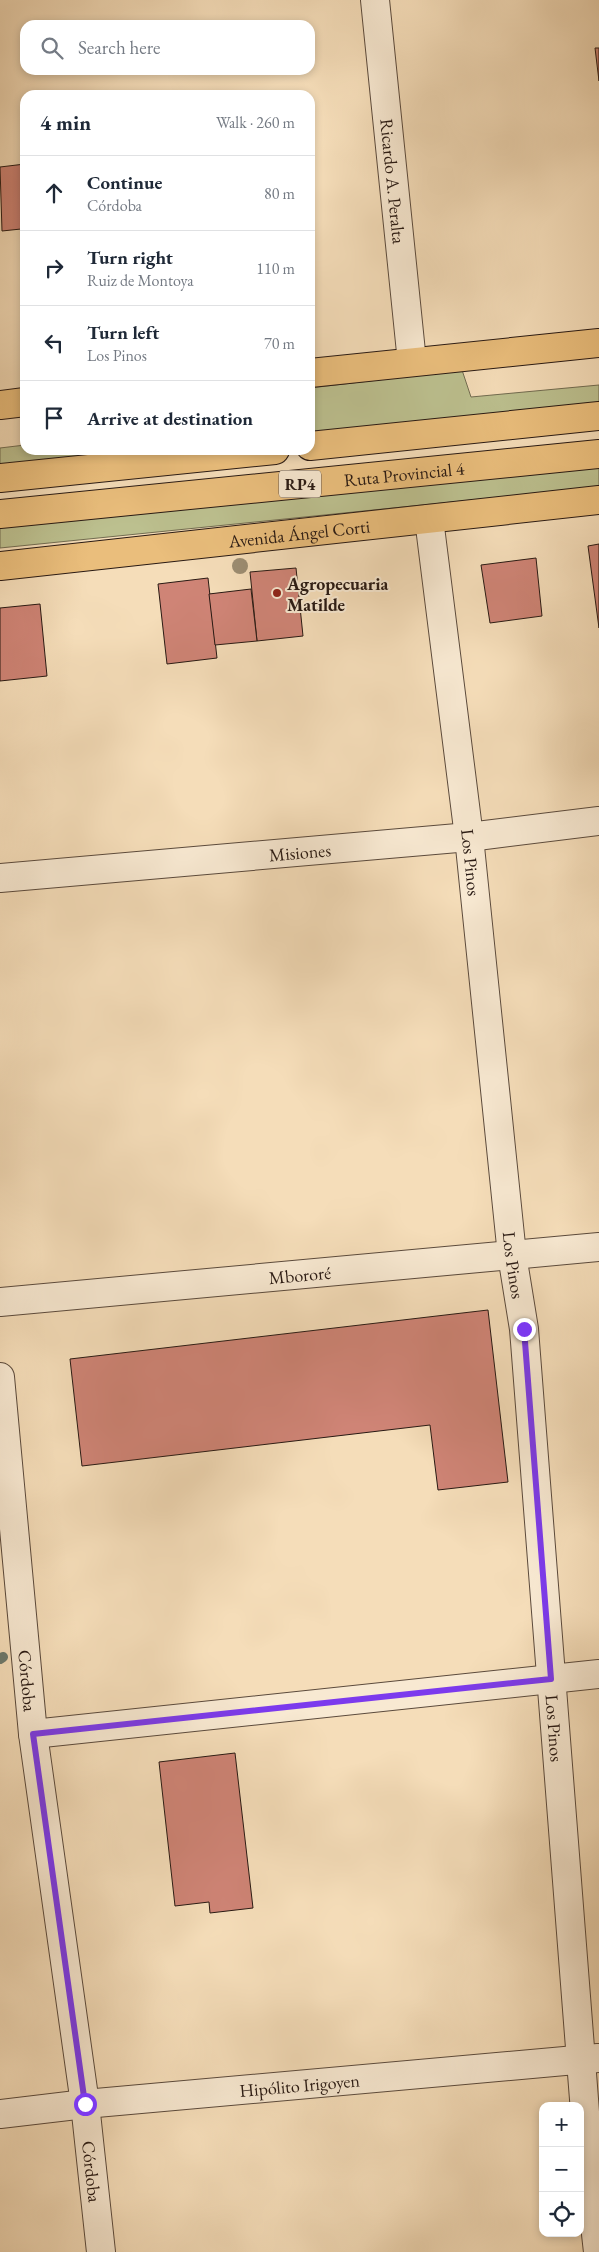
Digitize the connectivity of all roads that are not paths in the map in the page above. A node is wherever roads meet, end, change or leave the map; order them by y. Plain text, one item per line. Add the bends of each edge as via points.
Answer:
1 (375, 0) edge
2 (599, 343) edge
3 (412, 362) junction
4 (315, 372) edge
5 (20, 403) edge
6 (0, 405) edge
7 (599, 416) edge
8 (315, 445) edge
9 (599, 454) edge
10 (225, 455) edge
11 (0, 478) edge
12 (599, 500) edge
13 (0, 514) edge
14 (429, 519) junction
15 (0, 566) edge
16 (599, 821) edge
17 (469, 837) junction
18 (0, 878) edge
19 (599, 1247) edge
20 (512, 1255) junction
21 (0, 1302) edge
22 (0, 1377) edge
23 (9, 1580) edge
24 (599, 1674) edge
25 (551, 1679) junction
26 (33, 1734) junction
27 (590, 2058) edge
28 (85, 2104) junction
29 (0, 2114) edge
30 (101, 2252) edge
31 (598, 2252) edge

1 - 3 street, Ricardo A. Peralta
2 - 3 main road
3 - 4 main road
5 - 6 main road
7 - 8 main road, RP4
9 - 13 main road, Ruta Provincial 4 / RP4
10 - 11 main road, RP4
12 - 14 main road, Avenida Ángel Corti
14 - 15 main road, Avenida Ángel Corti
14 - 17 street, Los Pinos
16 - 17 street, Misiones
17 - 18 street, Misiones
17 - 20 street, Los Pinos
19 - 20 street, Mbororé
20 - 21 street, Mbororé
20 - 25 street, Los Pinos via 524,1329
22 - 23 street, Córdoba
23 - 26 street, Córdoba
24 - 25 street
25 - 26 street
25 - 27 street, Los Pinos
26 - 28 street, Córdoba
27 - 28 street, Hipólito Irigoyen
27 - 31 street, Los Pinos
28 - 29 street, Hipólito Irigoyen
28 - 30 street, Córdoba

